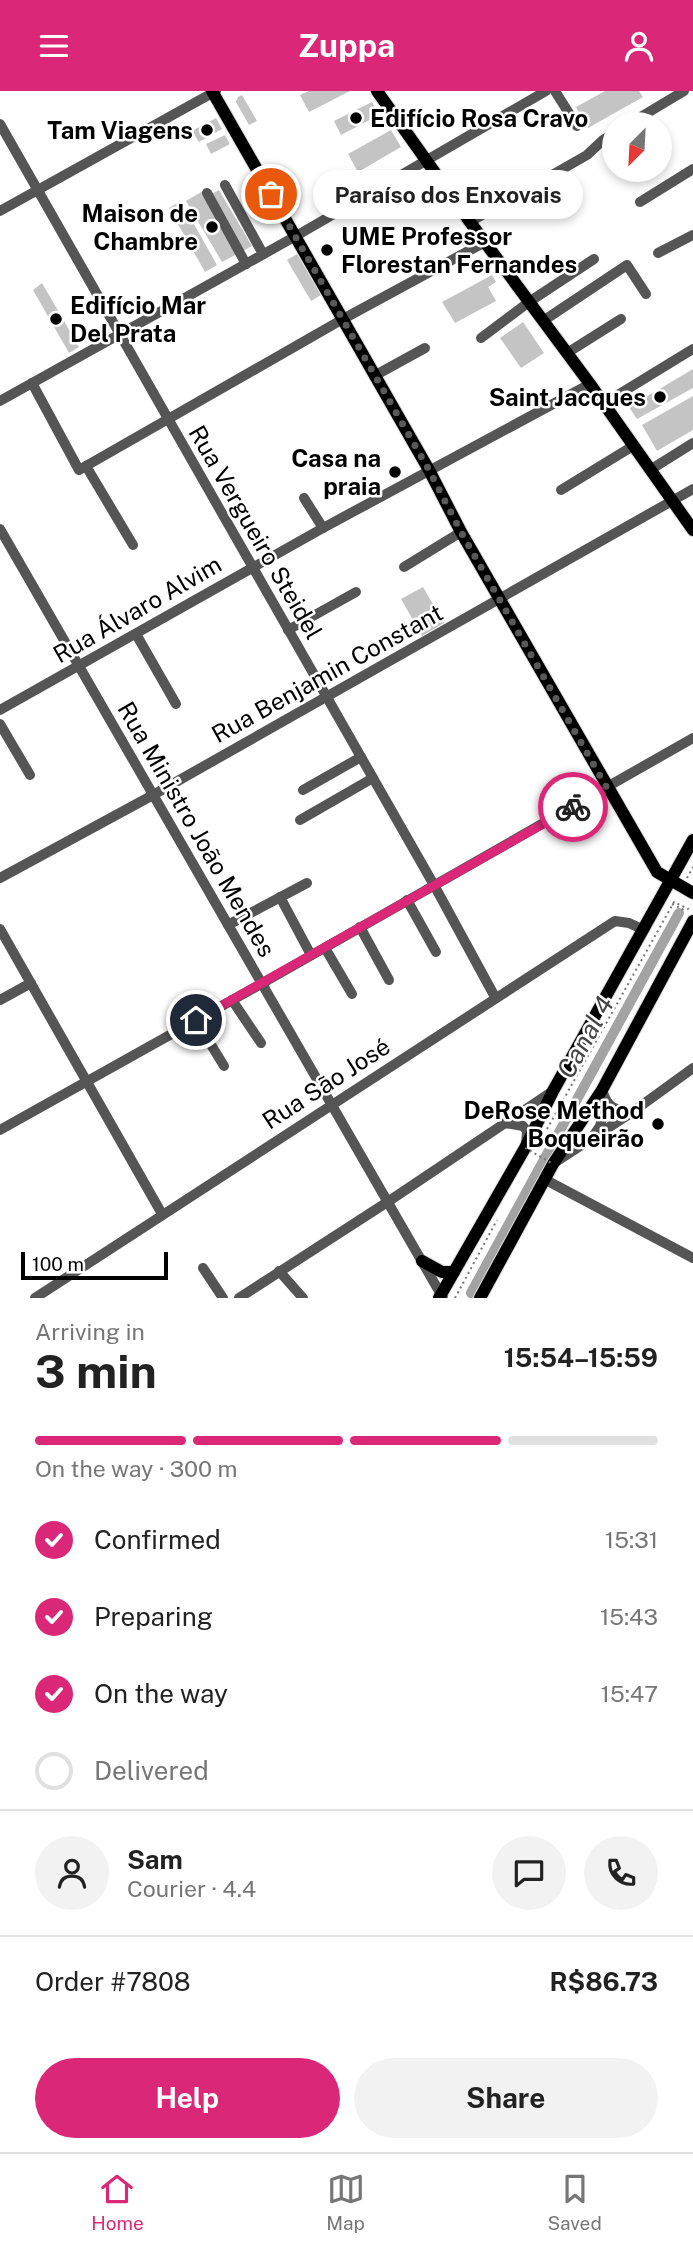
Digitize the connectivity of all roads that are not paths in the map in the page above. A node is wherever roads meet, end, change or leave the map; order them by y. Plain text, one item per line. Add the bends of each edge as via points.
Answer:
1 (377, 91) edge
2 (546, 91) edge
3 (555, 91) edge
4 (684, 91) edge
5 (214, 92) edge
6 (528, 95) edge
7 (649, 112) edge
8 (0, 124) edge
9 (577, 126) dead end
10 (602, 141) edge
11 (426, 159) junction
12 (693, 169) edge
13 (225, 185) dead end
14 (38, 190) junction
15 (207, 193) dead end
16 (640, 202) dead end
17 (0, 211) edge
18 (470, 222) junction
19 (693, 235) edge
20 (296, 236) junction
21 (485, 242) junction
22 (658, 253) dead end
23 (263, 254) junction
24 (594, 259) dead end
25 (246, 264) junction
26 (646, 294) dead end
27 (529, 302) junction
28 (343, 319) junction
29 (621, 319) dead end
30 (542, 321) junction
31 (118, 334) junction
32 (481, 338) dead end
33 (425, 348) dead end
34 (693, 349) edge
35 (568, 353) junction
36 (374, 376) junction
37 (32, 383) junction
38 (590, 384) junction
39 (0, 401) edge
40 (603, 404) junction
41 (167, 420) junction
42 (693, 443) edge
43 (633, 446) junction
44 (86, 466) junction
45 (429, 470) junction
46 (650, 470) junction
47 (693, 489) edge
48 (561, 490) dead end
49 (304, 498) dead end
50 (673, 503) junction
51 (692, 525) edge
52 (323, 528) junction
53 (0, 529) edge
54 (461, 532) junction
55 (133, 545) dead end
56 (404, 567) dead end
57 (251, 568) junction
58 (356, 592) dead end
59 (500, 599) junction
60 (288, 630) junction
61 (136, 634) junction
62 (80, 667) junction
63 (327, 697) junction
64 (176, 704) dead end
65 (0, 711) edge
66 (0, 724) edge
67 (693, 738) edge
68 (361, 757) junction
69 (30, 775) dead end
70 (373, 778) junction
71 (607, 788) junction
72 (303, 790) dead end
73 (153, 795) junction
74 (300, 820) dead end
75 (693, 840) edge
76 (0, 878) edge
77 (307, 883) dead end
78 (434, 885) junction
79 (682, 885) edge
80 (280, 897) junction
81 (407, 901) junction
82 (693, 921) edge
83 (228, 925) junction
84 (360, 927) junction
85 (0, 929) edge
86 (644, 930) junction
87 (325, 948) junction
88 (436, 952) dead end
89 (311, 955) junction
90 (389, 980) dead end
91 (31, 983) junction
92 (261, 984) junction
93 (352, 994) dead end
94 (495, 997) junction
95 (0, 1000) edge
96 (232, 1000) junction
97 (196, 1020) junction
98 (261, 1043) dead end
99 (224, 1066) dead end
100 (693, 1068) edge
101 (87, 1081) junction
102 (553, 1091) junction
103 (604, 1096) junction
104 (332, 1104) junction
105 (631, 1113) junction
106 (505, 1123) junction
107 (0, 1130) edge
108 (593, 1138) junction
109 (525, 1148) junction
110 (553, 1164) junction
111 (544, 1179) junction
112 (388, 1201) junction
113 (162, 1214) junction
114 (693, 1258) edge
115 (422, 1261) junction
116 (203, 1268) dead end
117 (279, 1271) junction
118 (454, 1272) junction
119 (441, 1297) edge
120 (35, 1298) edge
121 (223, 1298) edge
122 (239, 1298) edge
123 (303, 1298) edge
124 (480, 1298) edge

1 - 11 main road
2 - 6 street
3 - 9 street
4 - 7 street
5 - 14 street
5 - 20 main road
6 - 11 street
8 - 14 street, Rua Vergueiro Steidel
10 - 18 street via 586,155
11 - 18 main road
11 - 20 street
12 - 16 street
13 - 23 street
14 - 17 street
14 - 31 street, Rua Vergueiro Steidel
15 - 25 street
18 - 21 main road
19 - 22 street
20 - 23 street
20 - 28 main road
21 - 27 main road
21 - 28 street
23 - 25 street
24 - 27 street
25 - 31 street
26 - 30 street via 627,265
27 - 30 main road
27 - 32 street
28 - 36 main road
28 - 41 street
29 - 35 street
30 - 35 main road
31 - 37 street
31 - 41 street, Rua Vergueiro Steidel
33 - 36 street
34 - 40 street
35 - 38 main road
36 - 45 main road
37 - 39 street
37 - 44 street via 79,470
38 - 40 main road
38 - 45 street, Rua Álvaro Alvim
40 - 43 main road
41 - 44 street
41 - 57 street, Rua Vergueiro Steidel
42 - 46 street
43 - 46 main road
43 - 48 street
44 - 55 street
45 - 52 street, Rua Álvaro Alvim
45 - 54 main road
46 - 50 main road
47 - 50 street, Rua Benjamin Constant
49 - 52 street
50 - 51 main road
50 - 59 street, Rua Benjamin Constant
52 - 57 street, Rua Álvaro Alvim
53 - 62 street, Rua Ministro João Mendes
54 - 56 street
54 - 59 main road
57 - 60 street, Rua Vergueiro Steidel
57 - 61 street, Rua Álvaro Alvim
58 - 60 street
59 - 63 street, Rua Benjamin Constant
59 - 71 main road
60 - 63 street, Rua Vergueiro Steidel
61 - 62 street, Rua Álvaro Alvim
61 - 64 street
62 - 65 street, Rua Álvaro Alvim
62 - 73 street, Rua Ministro João Mendes
63 - 68 street, Rua Vergueiro Steidel
63 - 73 street, Rua Benjamin Constant
66 - 69 street
67 - 71 street
68 - 70 street, Rua Vergueiro Steidel
68 - 72 street
70 - 74 street
70 - 78 street, Rua Vergueiro Steidel
71 - 78 street
71 - 79 main road via 657,872
73 - 76 street, Rua Benjamin Constant
73 - 83 street, Rua Ministro João Mendes
75 - 79 main road
77 - 80 street
78 - 81 street
78 - 94 street, Rua Vergueiro Steidel
79 - 86 main road
80 - 83 street
80 - 89 street
81 - 84 street
81 - 88 street
82 - 103 main road
83 - 92 street, Rua Ministro João Mendes
84 - 87 street
84 - 90 street
85 - 91 street
86 - 94 street, Rua São José via 615,921
86 - 102 main road
87 - 89 street
87 - 93 street
89 - 92 street
91 - 95 street
91 - 101 street
92 - 96 street
92 - 104 street, Rua Ministro João Mendes
94 - 104 street, Rua São José
96 - 97 street
96 - 98 street
97 - 99 street
97 - 101 street
100 - 105 street
101 - 107 street
101 - 113 street
102 - 106 street
102 - 109 main road
103 - 105 street via 616,1110
103 - 108 street via 600,1126
103 - 110 main road
104 - 112 street, Rua Ministro João Mendes
104 - 113 street, Rua São José
105 - 108 street
106 - 109 street via 523,1126 527,1131
106 - 112 street
108 - 110 street
109 - 118 main road
110 - 111 main road
111 - 114 street
111 - 124 main road
112 - 115 street, Rua Ministro João Mendes
112 - 117 street
113 - 120 street, Rua São José
115 - 118 main road via 442,1272
115 - 119 street, Rua Ministro João Mendes
116 - 121 street
117 - 122 street
117 - 123 street
118 - 119 main road

